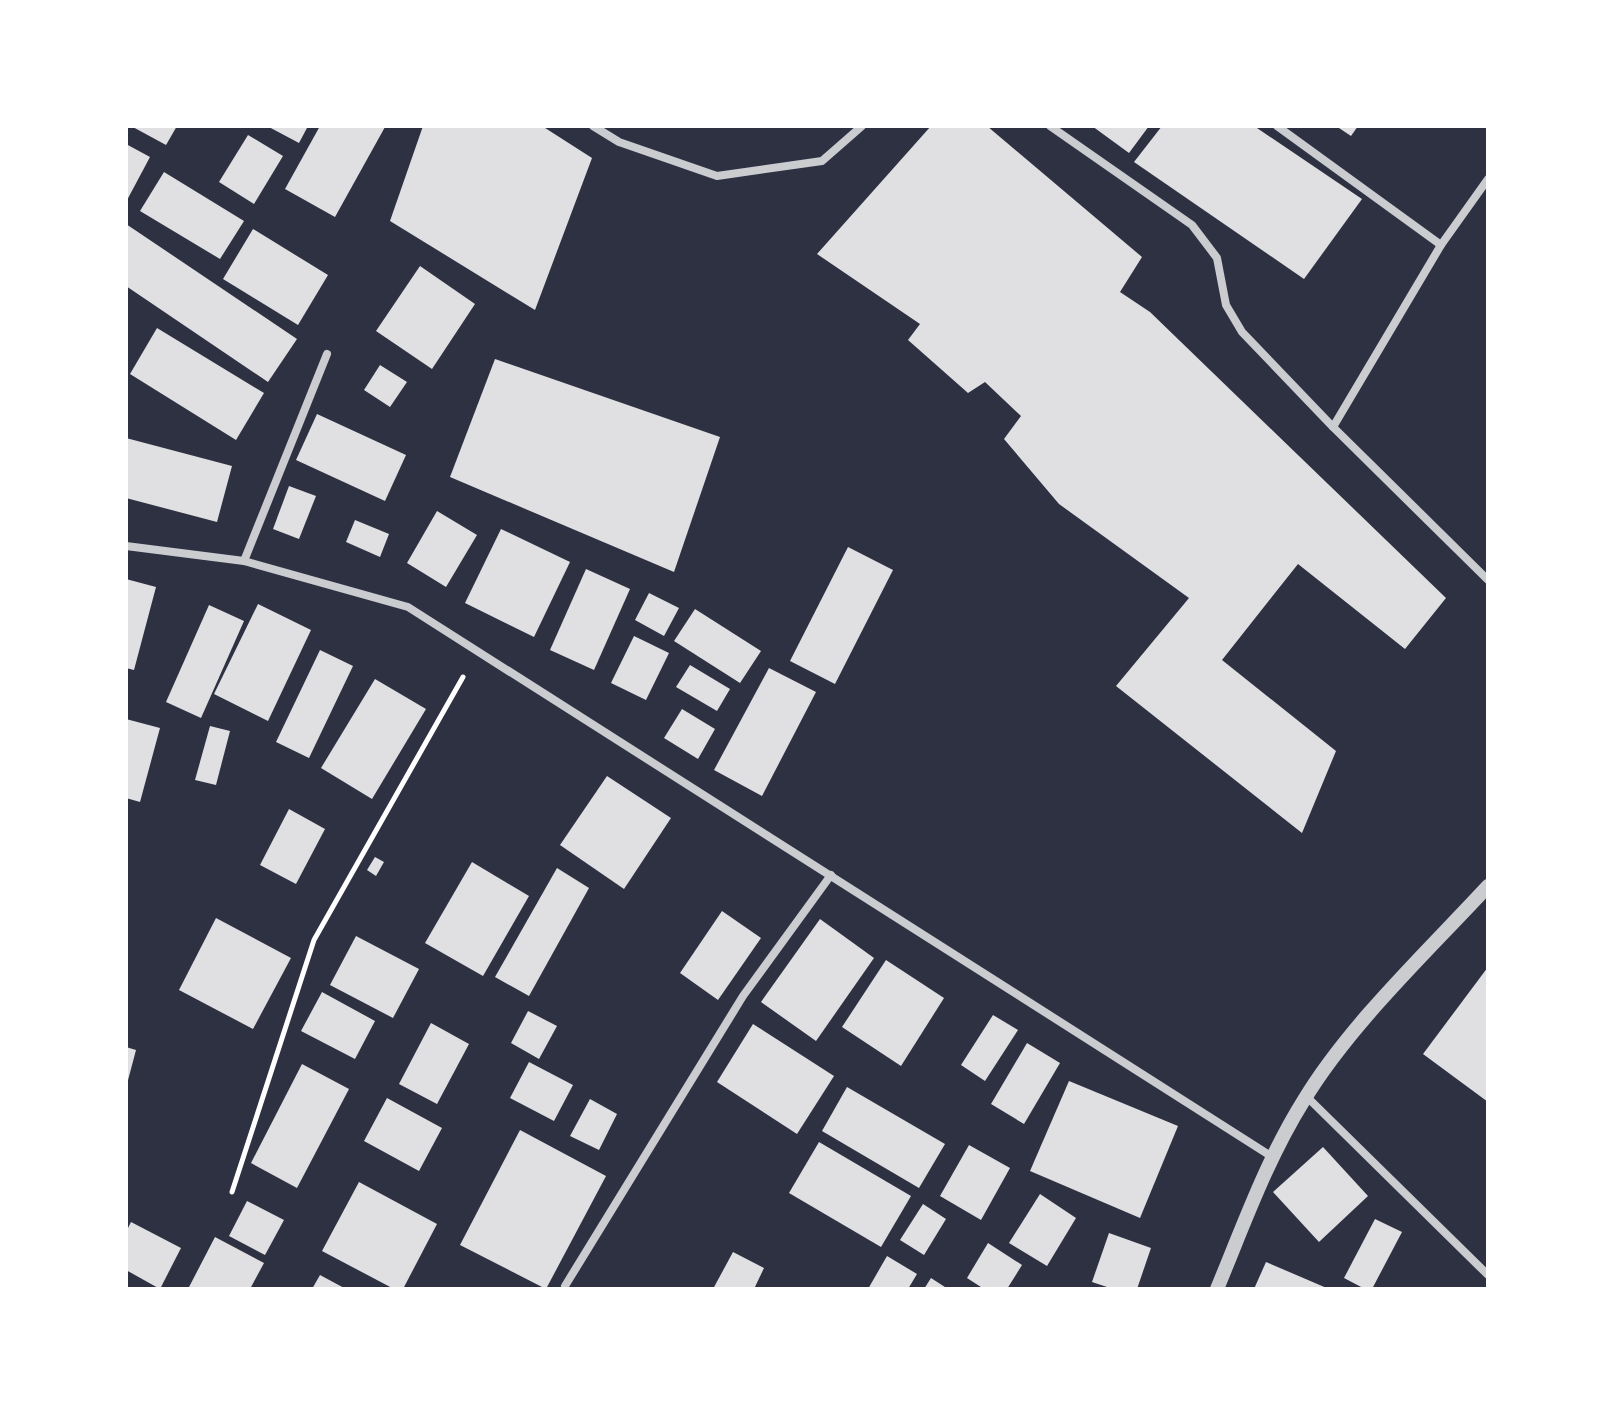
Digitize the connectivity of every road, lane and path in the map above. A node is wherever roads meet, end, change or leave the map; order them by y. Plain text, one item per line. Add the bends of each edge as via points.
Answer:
1 (593, 126) edge
2 (862, 126) edge
3 (1050, 126) edge
4 (1277, 126) edge
5 (1488, 179) edge
6 (1441, 245) junction
7 (327, 354) dead end
8 (1333, 427) junction
9 (126, 546) edge
10 (244, 561) junction
11 (1488, 580) edge
12 (477, 652) junction
13 (831, 875) junction
14 (1488, 886) edge
15 (1306, 1096) junction
16 (1271, 1156) junction
17 (232, 1192) dead end
18 (1488, 1275) edge
19 (565, 1286) dead end
20 (1217, 1289) edge

1 - 2 street via 619,142 717,176 822,161
3 - 8 street via 1192,225 1217,258 1226,305 1242,332
4 - 6 street
5 - 6 street
6 - 8 street
7 - 10 street
8 - 11 street
9 - 10 street
10 - 12 street via 408,607
12 - 13 street
12 - 17 path via 314,940
13 - 16 street
13 - 19 street via 743,996
14 - 15 street via 1370,1013
15 - 16 street
15 - 18 street
16 - 20 street

